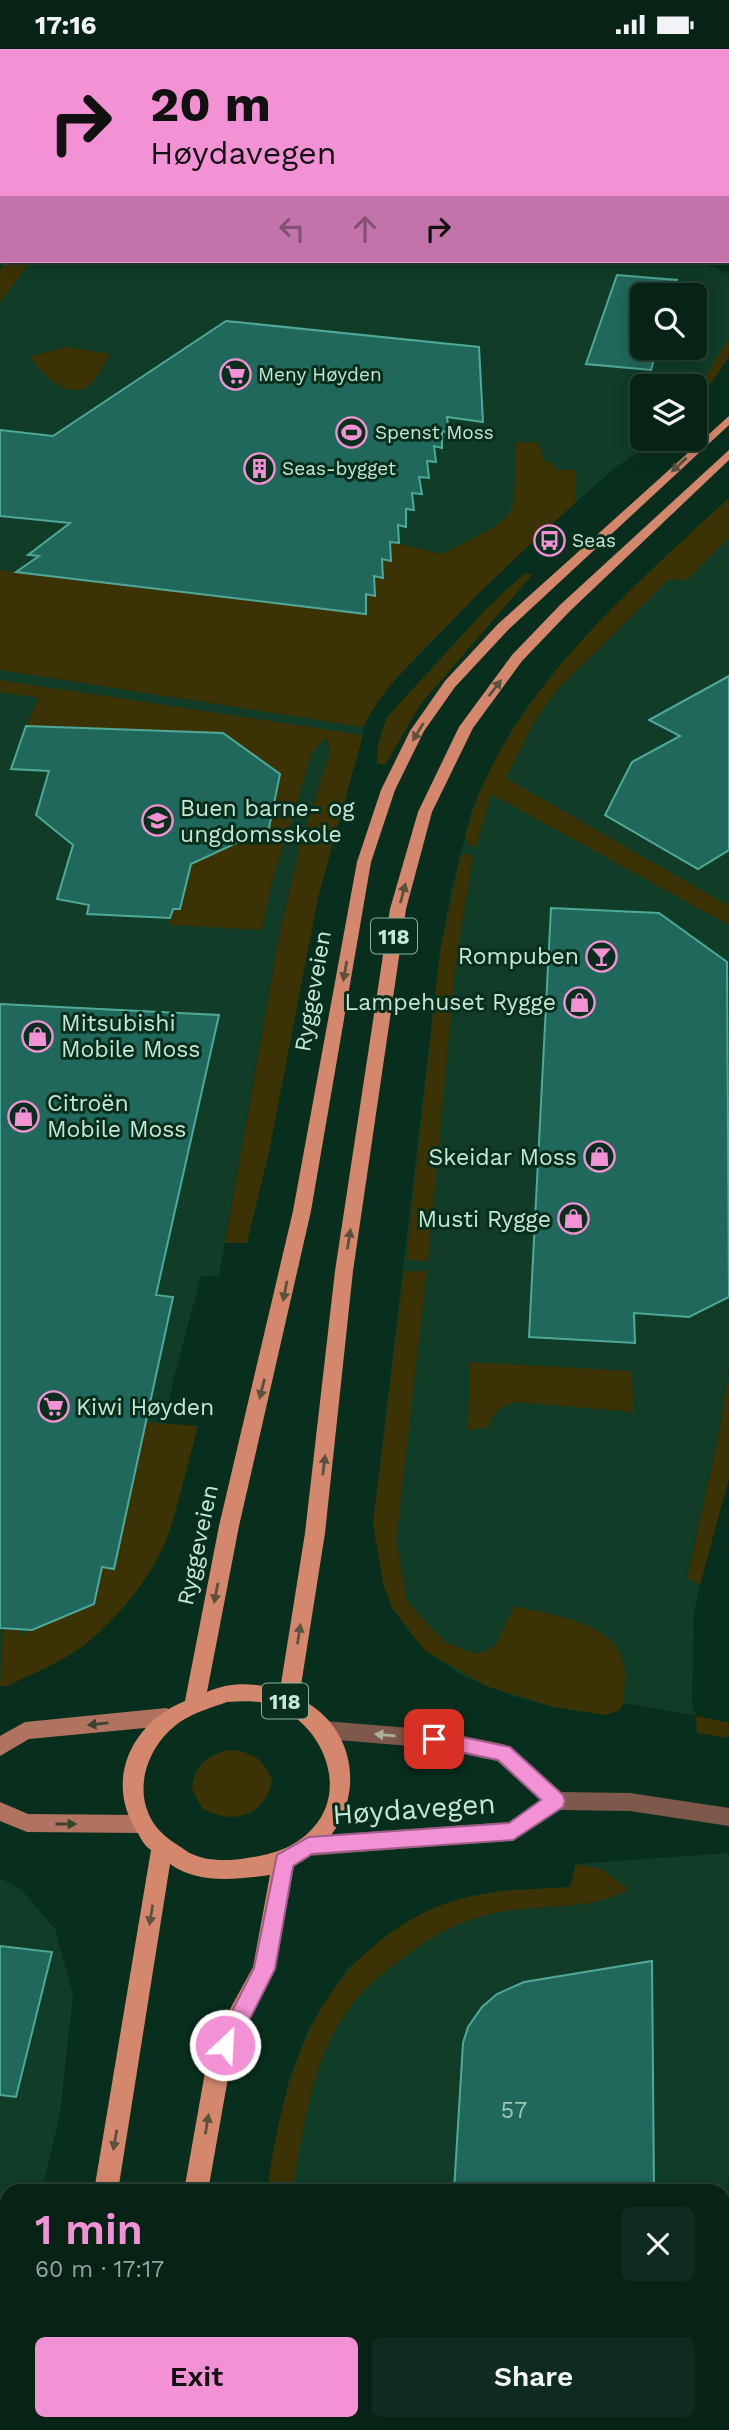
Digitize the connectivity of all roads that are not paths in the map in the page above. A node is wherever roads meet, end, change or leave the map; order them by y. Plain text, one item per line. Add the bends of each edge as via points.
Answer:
1 (729, 419) edge
2 (729, 454) edge
3 (195, 1700) junction
4 (288, 1702) junction
5 (166, 1717) junction
6 (325, 1730) junction
7 (0, 1747) edge
8 (556, 1801) junction
9 (0, 1811) edge
10 (729, 1817) edge
11 (141, 1824) junction
12 (309, 1846) junction
13 (162, 1848) junction
14 (284, 1861) junction
15 (107, 2184) edge
16 (198, 2184) edge

1 -> 3 main road, Ryggeveien / 118 via 503,627 450,684 417,731 388,790 365,862 302,1211 229,1526
4 -> 2 main road, 118 via 315,1533 344,1271 396,923 425,813 466,727 517,658
3 - 4 main road, 118 via 258,1693
3 - 5 main road, 118
4 - 6 main road, 118
5 -> 7 street via 26,1731
5 - 11 main road, 118 via 145,1739 133,1767 131,1796
8 -> 6 street, Høydavegen via 503,1753 434,1739
6 - 12 main road, 118 via 339,1758 342,1789 331,1820
8 - 10 street via 630,1802
8 - 12 street, Høydavegen via 513,1831
9 -> 11 street via 27,1823
11 - 13 main road, 118
12 - 14 main road, 118
13 - 14 main road, 118 via 188,1864 219,1872 252,1871
13 -> 15 main road
16 -> 14 main road via 219,2061 264,1969

